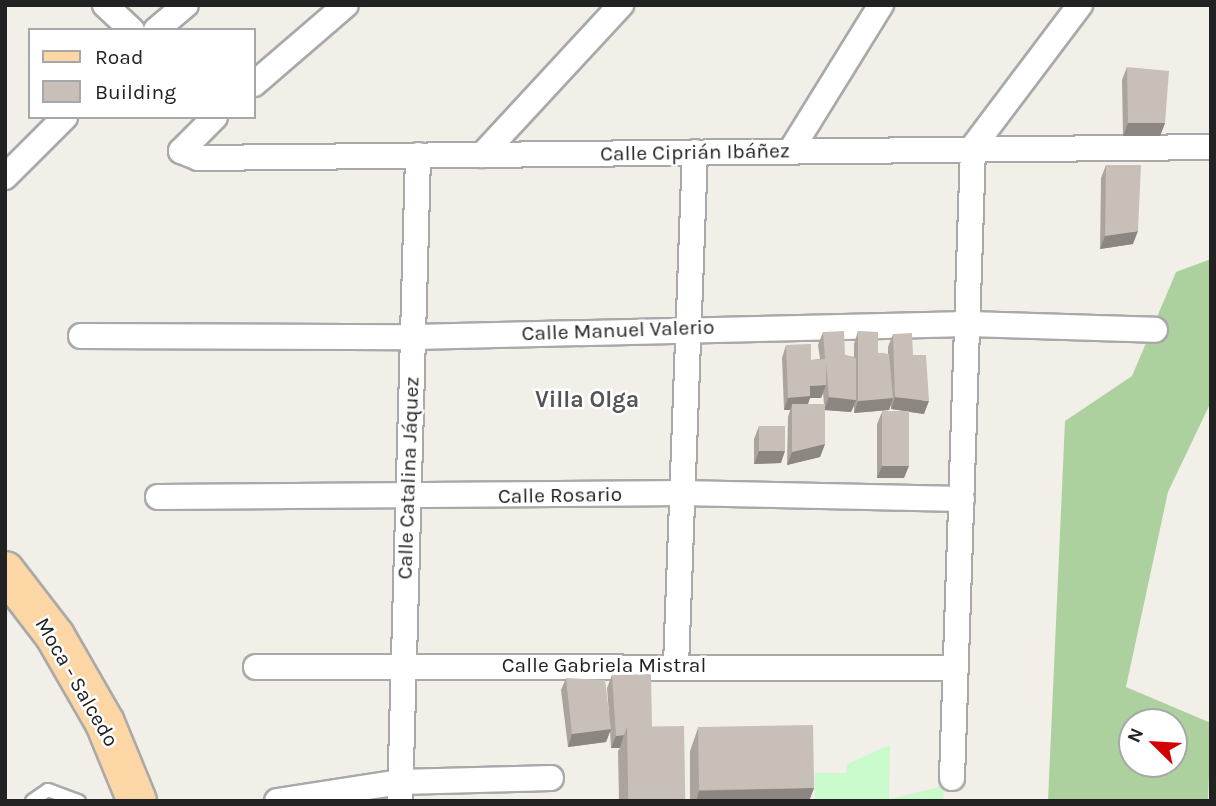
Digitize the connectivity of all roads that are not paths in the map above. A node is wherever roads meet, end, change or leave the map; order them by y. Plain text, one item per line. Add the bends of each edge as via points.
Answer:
1 (105, 5) edge
2 (186, 5) edge
3 (346, 5) edge
4 (621, 5) edge
5 (881, 5) edge
6 (1080, 5) edge
7 (130, 28) edge
8 (158, 28) edge
9 (256, 82) edge
10 (63, 119) edge
11 (213, 119) edge
12 (973, 147) junction
13 (1211, 147) edge
14 (791, 150) junction
15 (695, 152) junction
16 (418, 155) junction
17 (482, 155) junction
18 (5, 177) edge
19 (969, 324) junction
20 (688, 326) junction
21 (1155, 330) dead end
22 (81, 336) dead end
23 (414, 337) junction
24 (681, 493) junction
25 (158, 497) dead end
26 (407, 497) junction
27 (962, 499) junction
28 (5, 571) edge
29 (402, 664) junction
30 (676, 665) junction
31 (256, 667) dead end
32 (952, 668) junction
33 (551, 778) dead end
34 (952, 778) dead end
35 (400, 791) edge
36 (32, 801) edge
37 (79, 801) edge
38 (137, 801) edge
39 (277, 801) edge

1 - 7 street
2 - 8 street
3 - 9 street
4 - 17 street
5 - 14 street
6 - 12 street
10 - 18 street
11 - 16 street, Calle Ciprián Ibáñez via 181,151 198,158
12 - 13 street, Calle Ciprián Ibáñez
12 - 14 street, Calle Ciprián Ibáñez
12 - 19 street
14 - 15 street, Calle Ciprián Ibáñez
15 - 17 street, Calle Ciprián Ibáñez
15 - 20 street
16 - 17 street, Calle Ciprián Ibáñez
16 - 23 street, Calle Catalina Jáquez
19 - 20 street, Calle Manuel Valerio
19 - 21 street, Calle Manuel Valerio
19 - 27 street
20 - 23 street, Calle Manuel Valerio
20 - 24 street
22 - 23 street, Calle Manuel Valerio
23 - 26 street, Calle Catalina Jáquez
24 - 26 street, Calle Rosario
24 - 27 street, Calle Rosario
24 - 30 street
25 - 26 street, Calle Rosario
26 - 29 street, Calle Catalina Jáquez
27 - 32 street
28 - 38 main road, Moca - Salcedo via 55,636 99,712
29 - 30 street, Calle Gabriela Mistral
29 - 31 street, Calle Gabriela Mistral
29 - 35 street, Calle Catalina Jáquez
30 - 32 street, Calle Gabriela Mistral
32 - 34 street
33 - 35 street
35 - 39 street
36 - 37 lane via 48,790

